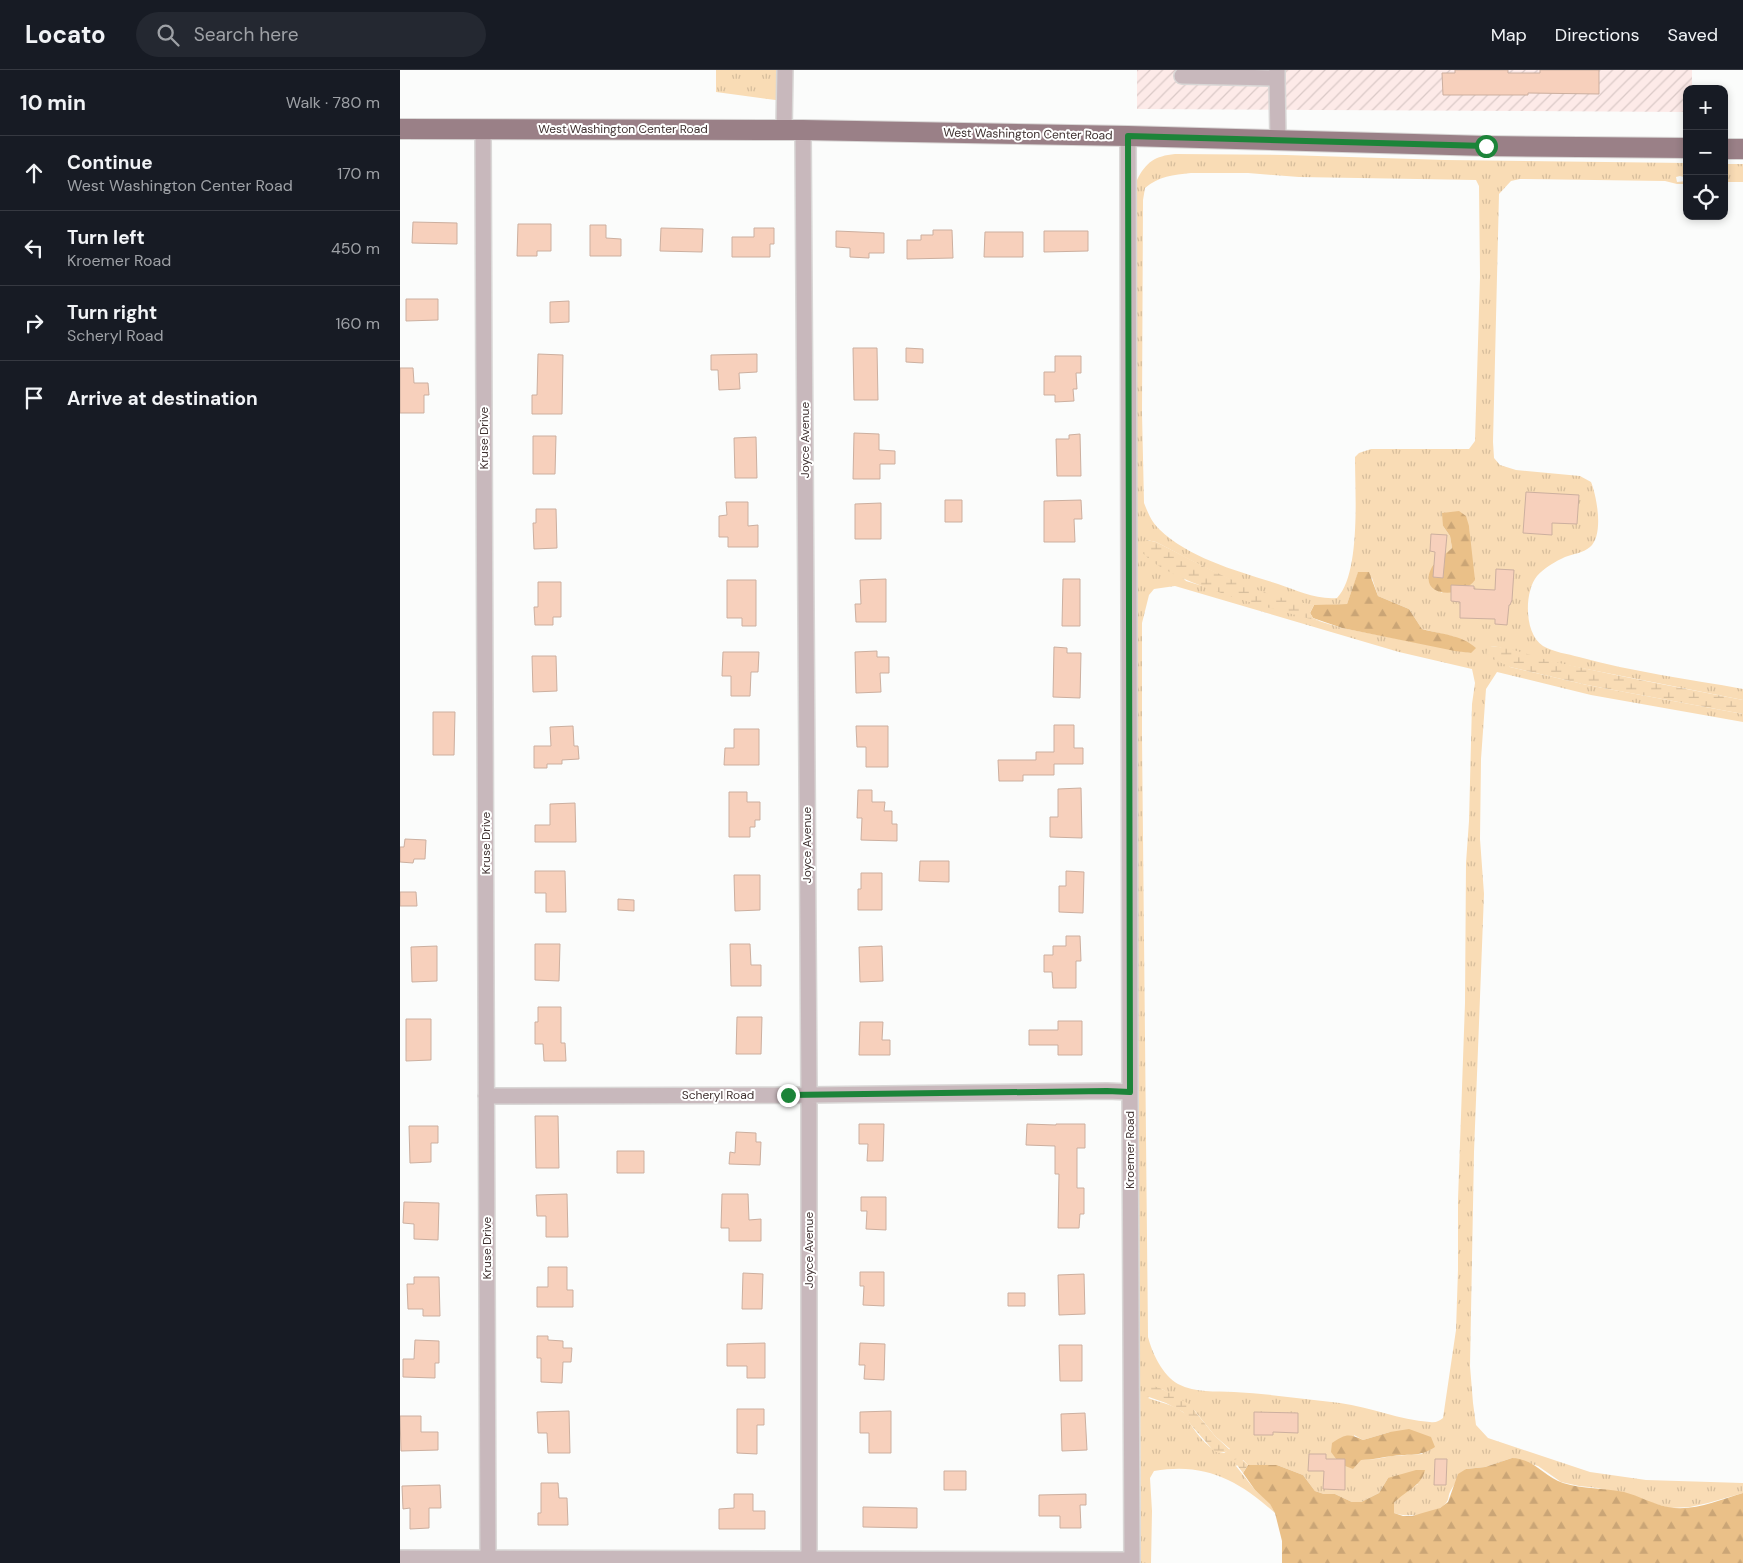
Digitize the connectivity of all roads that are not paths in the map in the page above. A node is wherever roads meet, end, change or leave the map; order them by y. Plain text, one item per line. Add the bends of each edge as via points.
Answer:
1 (785, 70) edge
2 (1277, 74) edge
3 (1182, 76) dead end
4 (483, 128) junction
5 (400, 129) edge
6 (793, 130) junction
7 (1128, 136) junction
8 (1278, 140) junction
9 (1683, 148) edge
10 (1728, 149) edge
11 (1743, 149) edge
12 (1130, 1092) junction
13 (809, 1095) junction
14 (486, 1096) junction
15 (400, 1558) edge
16 (488, 1558) junction
17 (808, 1559) junction
18 (1132, 1562) edge

1 - 6 street, Joyce Avenue
2 - 3 street
2 - 8 street
4 - 5 main road, West Washington Center Road
4 - 6 main road, West Washington Center Road
4 - 14 street, Kruse Drive
6 - 7 main road, West Washington Center Road
6 - 13 street, Joyce Avenue
7 - 8 main road, West Washington Center Road
7 - 12 street, Kroemer Road
8 - 9 main road, West Washington Center Road
10 - 11 main road
12 - 13 street, Scheryl Road
12 - 18 street, Kroemer Road
13 - 14 street, Scheryl Road
13 - 17 street, Joyce Avenue
14 - 16 street, Kruse Drive
15 - 16 street
16 - 17 street
17 - 18 street

